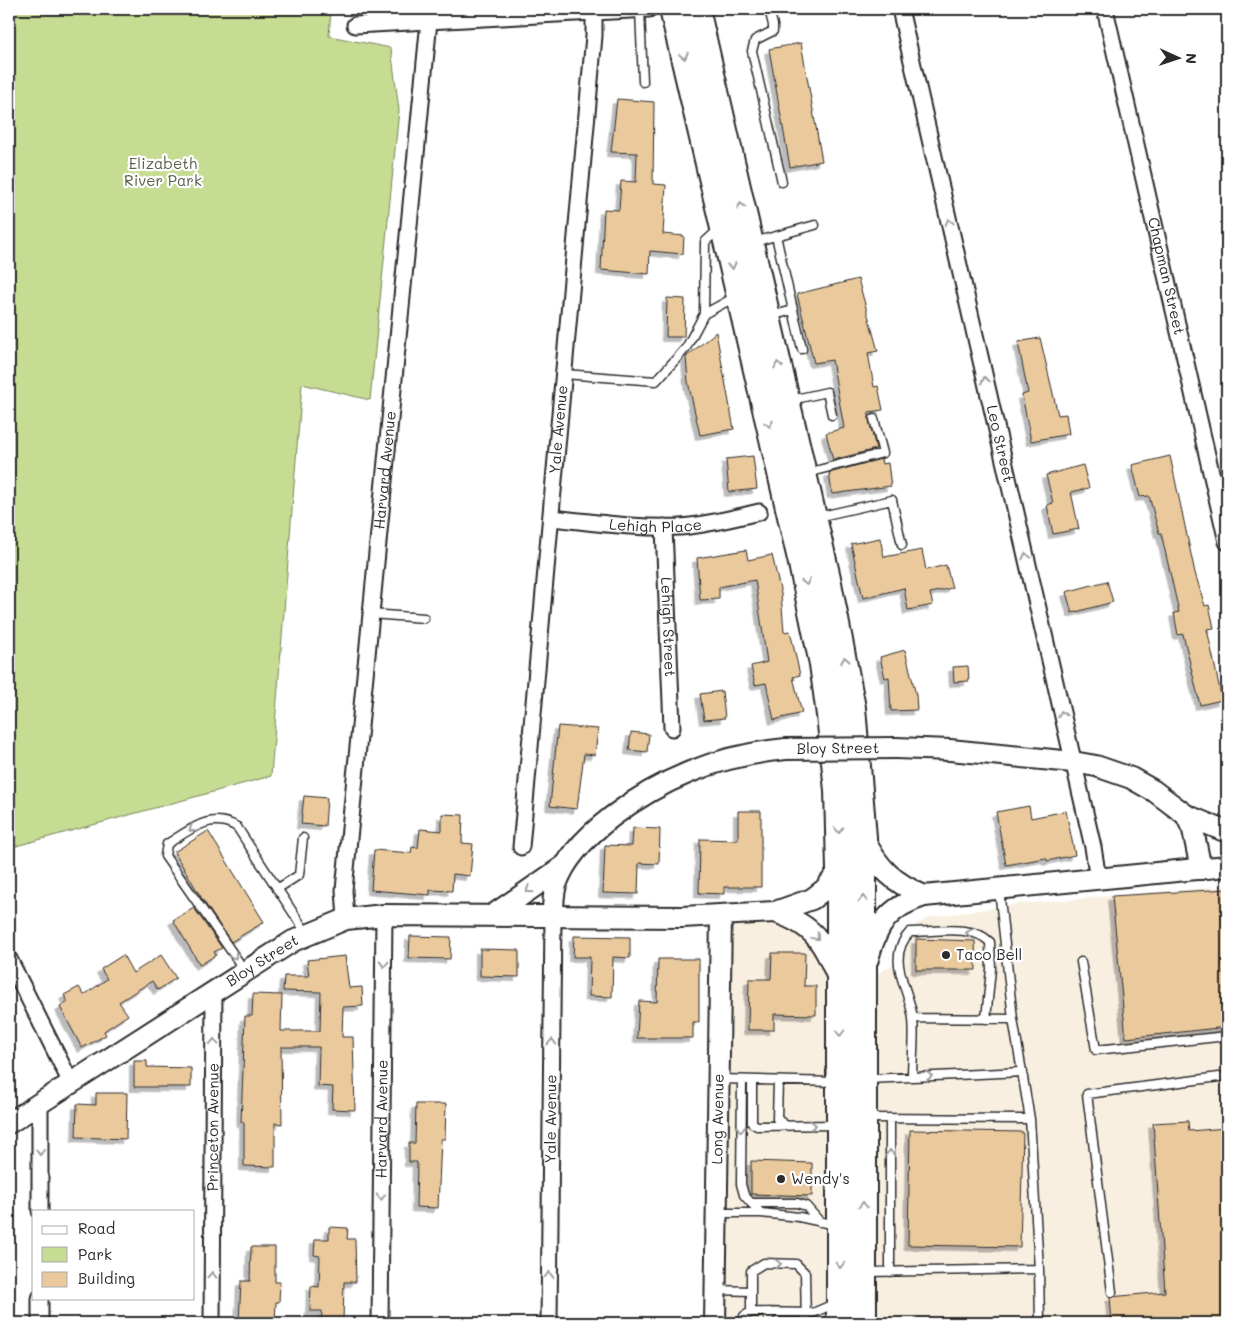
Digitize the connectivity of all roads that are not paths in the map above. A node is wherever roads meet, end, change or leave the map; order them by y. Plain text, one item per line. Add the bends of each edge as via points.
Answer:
1 (644, 9) edge
2 (673, 9) edge
3 (696, 9) edge
4 (769, 9) edge
5 (900, 9) edge
6 (1105, 9) edge
7 (594, 12) junction
8 (447, 14) edge
9 (429, 21) junction
10 (355, 25) dead end
11 (643, 82) dead end
12 (782, 182) dead end
13 (815, 225) dead end
14 (723, 226) junction
15 (776, 236) junction
16 (750, 243) junction
17 (739, 296) junction
18 (793, 310) junction
19 (704, 314) junction
20 (767, 317) junction
21 (802, 349) dead end
22 (564, 374) junction
23 (786, 401) junction
24 (832, 415) dead end
25 (874, 419) dead end
26 (803, 474) junction
27 (759, 512) dead end
28 (550, 518) junction
29 (813, 518) junction
30 (664, 527) junction
31 (1227, 542) edge
32 (902, 545) dead end
33 (372, 614) junction
34 (424, 618) dead end
35 (672, 728) dead end
36 (1073, 762) junction
37 (1186, 815) junction
38 (1227, 832) edge
39 (863, 837) junction
40 (303, 838) dead end
41 (521, 847) dead end
42 (566, 865) junction
43 (1227, 866) edge
44 (1201, 869) junction
45 (840, 870) junction
46 (1098, 879) junction
47 (277, 888) junction
48 (1000, 889) junction
49 (924, 896) junction
50 (776, 912) junction
51 (493, 915) junction
52 (553, 915) junction
53 (384, 916) junction
54 (721, 916) junction
55 (346, 919) junction
56 (307, 934) junction
57 (9, 959) edge
58 (1081, 962) dead end
59 (245, 971) junction
60 (852, 983) junction
61 (214, 990) junction
62 (913, 1018) junction
63 (986, 1019) junction
64 (1013, 1019) junction
65 (1227, 1036) edge
66 (1023, 1072) junction
67 (1227, 1076) edge
68 (912, 1077) junction
69 (717, 1079) junction
70 (742, 1080) junction
71 (752, 1080) junction
72 (778, 1081) junction
73 (852, 1081) junction
74 (71, 1083) junction
75 (40, 1103) junction
76 (890, 1118) junction
77 (1030, 1119) junction
78 (852, 1121) junction
79 (9, 1123) edge
80 (785, 1125) junction
81 (751, 1203) junction
82 (40, 1210) edge
83 (716, 1213) junction
84 (760, 1213) junction
85 (830, 1224) junction
86 (1039, 1268) junction
87 (863, 1272) junction
88 (890, 1272) junction
89 (715, 1290) junction
90 (751, 1290) junction
91 (1112, 1292) dead end
92 (40, 1300) edge
93 (751, 1312) junction
94 (768, 1312) junction
95 (806, 1312) junction
96 (840, 1312) edge
97 (40, 1323) edge
98 (212, 1323) edge
99 (380, 1323) edge
100 (549, 1323) edge
101 (715, 1323) edge
102 (744, 1323) edge
103 (769, 1323) edge
104 (806, 1323) edge
105 (863, 1323) edge
106 (1040, 1323) edge

1 - 7 street
1 - 11 lane
2 -> 14 highway
16 -> 3 highway
4 - 12 lane via 773,31 755,40 752,51
36 -> 5 street, Leo Street
6 - 31 street, Chapman Street
7 - 8 street
7 - 22 street, Yale Avenue
8 - 9 street
9 - 10 street
9 - 33 street, Harvard Avenue
13 - 15 lane
14 -> 17 highway
14 - 19 lane via 705,242
15 - 16 lane
15 - 18 lane
16 - 20 highway
17 - 19 lane
17 -> 45 highway via 823,664 836,773
18 - 20 lane
18 - 21 lane
19 - 22 lane via 686,348 656,381
23 -> 20 highway
22 - 28 street, Yale Avenue
23 - 24 lane via 827,392
23 - 26 highway
25 - 26 lane via 883,453
26 - 29 highway
27 - 30 street, Lehigh Place via 710,523
28 - 30 street, Lehigh Place
28 - 41 street, Yale Avenue
29 - 32 lane via 892,500
39 -> 29 highway via 848,676
30 - 35 street, Lehigh Street
33 - 34 lane
33 - 55 street, Harvard Avenue via 344,890
36 - 37 street, Bloy Street via 1132,778
36 - 42 street, Bloy Street, bridge via 896,748 786,749 729,759 690,772 647,794 606,823
36 - 46 street, Leo Street
37 - 38 street, Bloy Street
37 - 44 street via 1193,830
39 - 49 street via 884,871
60 -> 39 highway
40 - 47 lane via 299,876
42 -> 51 street
42 - 52 street, Bloy Street via 554,891
43 - 44 street
44 - 46 street
45 - 50 street, Bloy Street via 826,889 812,899
45 - 60 highway
46 - 48 street
47 - 56 lane
47 -> 59 lane via 237,827 226,820 204,822 167,844 165,856
48 - 49 street
48 - 64 lane
49 - 60 street via 898,906 883,922
50 - 54 street, Bloy Street
50 -> 60 street, Bloy Street via 801,922 814,933
51 - 52 street, Bloy Street
51 - 53 street, Bloy Street
52 - 54 street, Bloy Street
100 -> 52 street, Yale Avenue
53 - 55 street, Bloy Street
53 -> 99 street, Harvard Avenue
54 - 69 street, Long Avenue
55 - 56 street, Bloy Street
56 - 59 street, Bloy Street
57 - 74 street
58 - 65 lane via 1096,1050
59 - 61 street, Bloy Street
60 - 73 highway
61 - 74 street, Bloy Street
98 -> 61 street, Princeton Avenue
62 - 63 lane
63 -> 62 lane via 990,942 984,936 968,931 910,932 902,941 900,974
62 - 68 lane
63 - 64 lane
64 - 66 lane
68 -> 66 lane
66 - 77 lane
67 - 91 lane via 1087,1094
68 - 73 lane
69 - 70 lane
69 - 83 street, Long Avenue
70 - 71 lane
70 -> 81 lane via 741,1184
71 - 72 lane
71 - 80 lane via 752,1123 757,1126
72 - 73 lane
72 - 80 lane via 777,1119
73 - 78 highway
74 - 75 street, Bloy Street
75 - 79 street, Bloy Street
75 -> 82 street
76 - 77 lane
76 - 78 lane
88 -> 76 lane
77 - 86 lane
80 -> 78 lane
78 - 85 highway
87 -> 78 highway
81 - 84 lane
81 - 85 lane via 797,1203
83 - 84 lane
83 - 89 street, Long Avenue
84 - 85 lane
85 -> 96 highway
86 - 88 lane
86 - 106 lane
87 - 88 lane
87 - 105 highway
89 - 90 lane
89 - 101 street, Long Avenue
90 - 93 lane
90 -> 95 lane via 751,1272 764,1263 796,1264 805,1273
92 - 97 street
93 - 94 lane
93 - 102 lane via 744,1316
94 - 95 lane
94 - 103 lane
95 - 96 lane
95 - 104 lane

